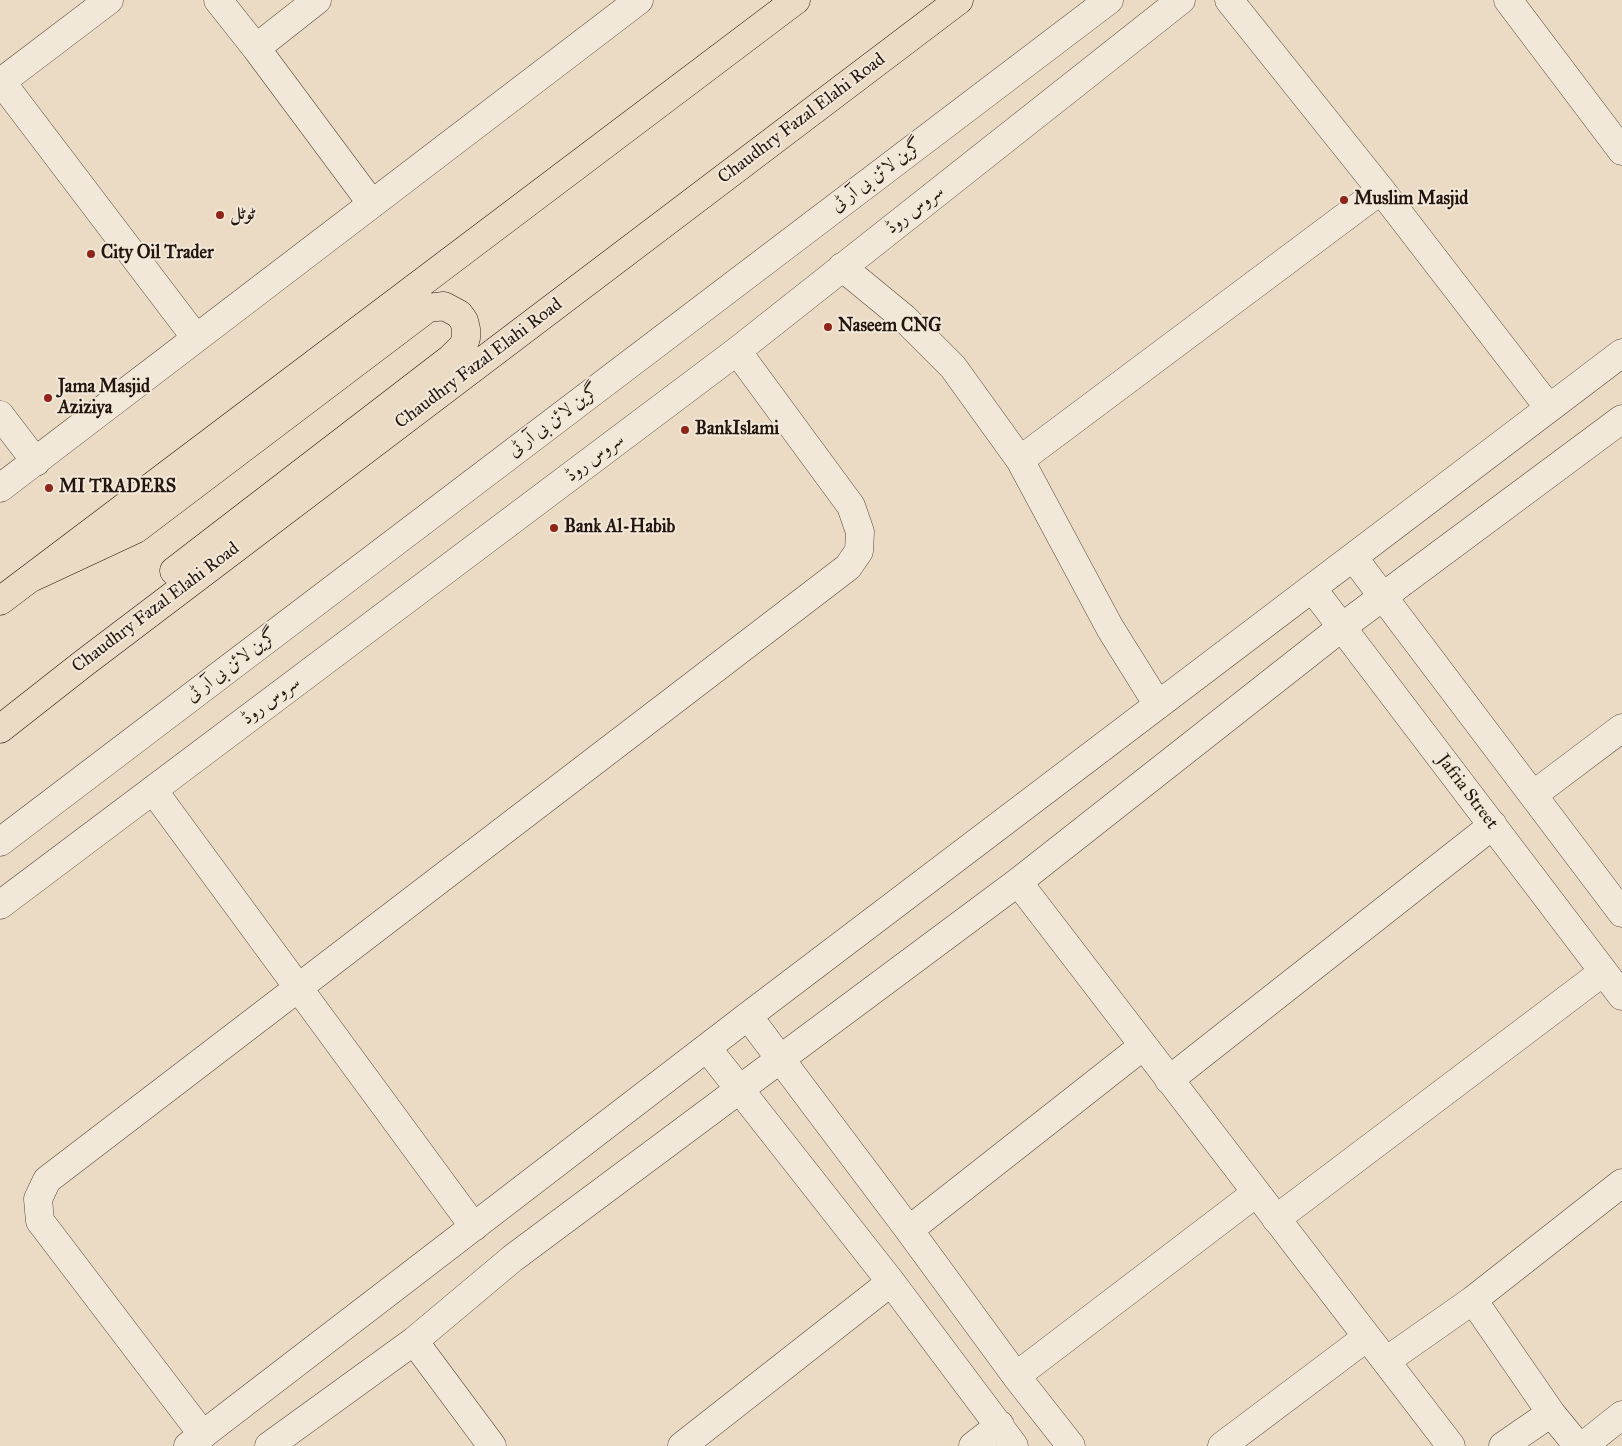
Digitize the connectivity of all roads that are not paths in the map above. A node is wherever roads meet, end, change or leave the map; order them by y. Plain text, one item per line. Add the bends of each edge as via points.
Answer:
1 (109, 0) edge
2 (218, 0) edge
3 (317, 0) edge
4 (639, 0) edge
5 (796, 0) edge
6 (959, 0) edge
7 (1109, 0) edge
8 (1180, 0) edge
9 (1229, 0) edge
10 (1508, 0) edge
11 (256, 48) junction
12 (1, 81) edge
13 (1622, 152) edge
14 (1381, 190) junction
15 (372, 204) junction
16 (842, 267) junction
17 (196, 338) junction
18 (737, 351) junction
19 (1622, 353) edge
20 (1549, 408) junction
21 (0, 415) edge
22 (1622, 419) edge
23 (1020, 460) junction
24 (36, 462) junction
25 (0, 488) edge
26 (1353, 556) junction
27 (33, 577) junction
28 (1312, 588) junction
29 (1384, 596) junction
30 (0, 601) edge
31 (1342, 627) junction
32 (84, 663) junction
33 (1158, 705) junction
34 (1622, 728) edge
35 (0, 729) edge
36 (153, 790) junction
37 (1533, 795) junction
38 (1493, 825) junction
39 (0, 842) edge
40 (1018, 882) junction
41 (0, 904) edge
42 (1622, 913) edge
43 (1603, 972) junction
44 (298, 988) junction
45 (1622, 996) edge
46 (748, 1016) junction
47 (1143, 1046) junction
48 (707, 1048) junction
49 (781, 1058) junction
50 (1169, 1080) junction
51 (739, 1089) junction
52 (1622, 1183) edge
53 (1256, 1193) junction
54 (1276, 1219) junction
55 (474, 1227) junction
56 (909, 1230) junction
57 (891, 1282) junction
58 (1473, 1300) junction
59 (1367, 1337) junction
60 (414, 1341) junction
61 (1386, 1361) junction
62 (1016, 1376) junction
63 (1551, 1413) junction
64 (1622, 1415) edge
65 (1007, 1436) edge
66 (195, 1440) edge
67 (269, 1446) edge
68 (492, 1446) edge
69 (682, 1446) edge
70 (973, 1446) edge
71 (1071, 1446) edge
72 (1222, 1446) edge
73 (1451, 1446) edge
74 (1503, 1446) edge
75 (1578, 1446) edge
76 (1583, 1446) edge

1 - 12 street
2 - 11 street
3 - 11 street
4 - 15 street
5 - 27 main road
6 - 32 main road, Chaudhry Fazal Elahi Road
7 - 39 street, گرین لائن بی آر ٹی
8 - 16 street, سروس روڈ
9 - 14 street
10 - 13 street
11 - 15 street
12 - 17 street
14 - 20 street
14 - 23 street
15 - 17 street
16 - 18 street, سروس روڈ
16 - 23 street via 904,318 953,367
17 - 24 street
18 - 36 street, سروس روڈ
18 - 44 street via 851,506 860,532 859,551 848,567
19 - 20 street
20 - 26 street
21 - 24 street
22 - 29 street
23 - 33 street via 1110,628
24 - 25 street
26 - 28 street
26 - 29 street
27 - 30 main road
27 - 32 main road via 136,529 428,308 444,306 459,314 464,321 466,338 451,358 165,577
28 - 31 street, Jafria Street
28 - 33 street
29 - 31 street
29 - 37 street
31 - 38 street, Jafria Street
31 - 40 street
32 - 35 main road, Chaudhry Fazal Elahi Road
33 - 46 street
34 - 37 street
36 - 41 street, سروس روڈ
36 - 44 street
37 - 42 street
38 - 43 street, Jafria Street
38 - 50 street
40 - 47 street
40 - 49 street
43 - 45 street, Jafria Street
43 - 54 street
44 - 55 street
44 - 66 street via 47,1180 38,1200 40,1221
46 - 48 street
46 - 49 street
47 - 50 street
47 - 56 street
48 - 51 street
48 - 55 street
49 - 51 street
49 - 56 street
50 - 53 street
51 - 57 street
51 - 60 street via 512,1258
52 - 58 street
53 - 54 street
53 - 62 street
54 - 59 street
55 - 66 street
56 - 62 street
57 - 65 street
57 - 69 street
58 - 61 street
58 - 63 street
59 - 61 street
59 - 72 street
60 - 67 street
60 - 68 street
61 - 73 street
62 - 71 street
63 - 74 street
63 - 75 street
64 - 76 street
65 - 70 street

